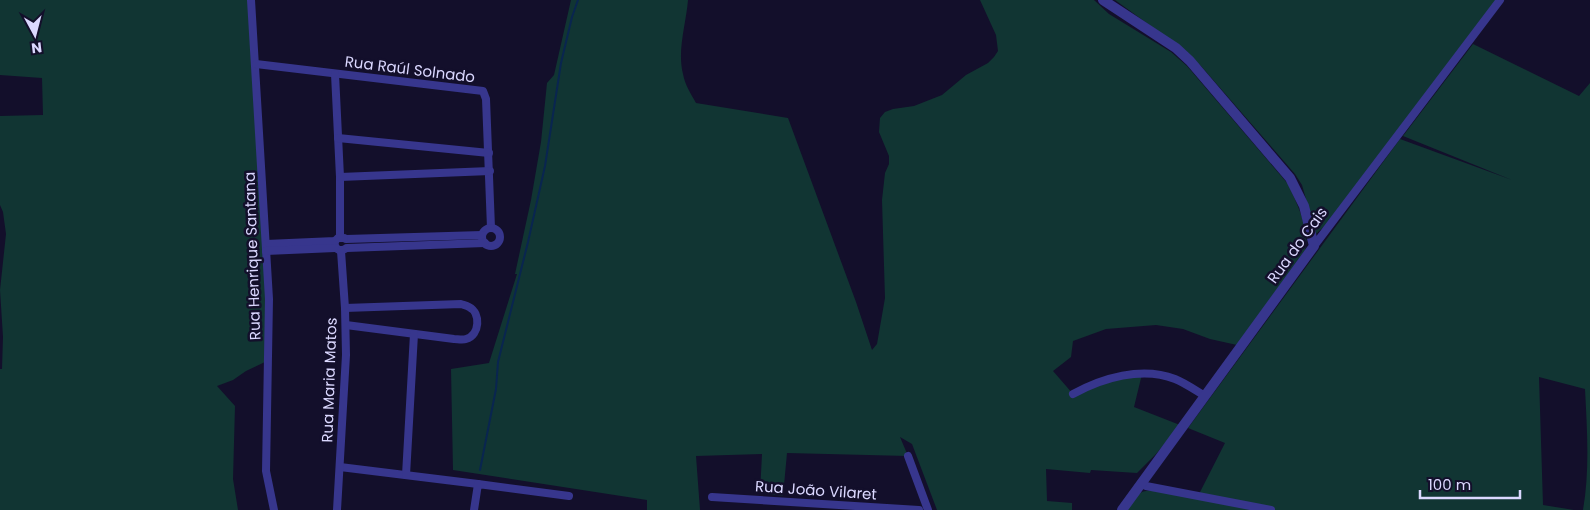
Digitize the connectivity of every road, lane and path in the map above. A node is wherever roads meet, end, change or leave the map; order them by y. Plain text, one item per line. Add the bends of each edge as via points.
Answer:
1 (251, 0) edge
2 (1103, 0) edge
3 (1500, 0) edge
4 (256, 64) junction
5 (335, 74) junction
6 (338, 138) junction
7 (489, 153) junction
8 (490, 171) junction
9 (340, 177) junction
10 (492, 228) junction
11 (482, 235) junction
12 (341, 244) junction
13 (485, 244) junction
14 (1314, 246) junction
15 (266, 248) junction
16 (345, 308) junction
17 (346, 325) junction
18 (414, 334) junction
19 (1073, 394) dead end
20 (1205, 396) junction
21 (908, 456) dead end
22 (340, 467) junction
23 (406, 475) junction
24 (1142, 483) junction
25 (478, 484) junction
26 (569, 496) dead end
27 (712, 497) dead end
28 (274, 510) edge
29 (337, 510) edge
30 (474, 510) edge
31 (919, 510) edge
32 (928, 510) edge
33 (1122, 510) edge
34 (1271, 510) edge

1 - 4 street, Rua Henrique Santana
2 - 14 street via 1176,48 1190,61 1283,168 1300,196
3 - 14 street, Rua do Cais
4 - 5 street, Rua Raúl Solnado
4 - 15 street, Rua Henrique Santana
5 - 6 street, Rua Maria Matos
5 - 7 street, Rua Raúl Solnado via 483,92
6 - 7 street
6 - 9 street, Rua Maria Matos
7 - 8 street, Rua Raúl Solnado
8 - 9 street
8 - 10 street, Rua Raúl Solnado
9 - 12 street, Rua Maria Matos
10 - 11 street
10 - 13 street via 499,232 499,241 493,246
11 - 12 street
11 - 13 street
12 - 13 street
12 - 15 street
12 - 16 street, Rua Maria Matos
14 - 20 street, Rua do Cais
15 - 28 street, Rua Henrique Santana via 269,326 266,471
16 - 17 street, Rua Maria Matos
16 - 18 street via 461,304 470,307 478,321 477,329 466,339
17 - 18 street
17 - 22 street, Rua Maria Matos
18 - 23 street
19 - 20 street via 1100,381 1142,374 1175,379
20 - 24 street, Rua do Cais
21 - 32 street
22 - 23 street
22 - 29 street, Rua Maria Matos
23 - 25 street
24 - 33 street, Rua do Cais
24 - 34 street
25 - 26 street
25 - 30 street
27 - 31 street, Rua João Vilaret

